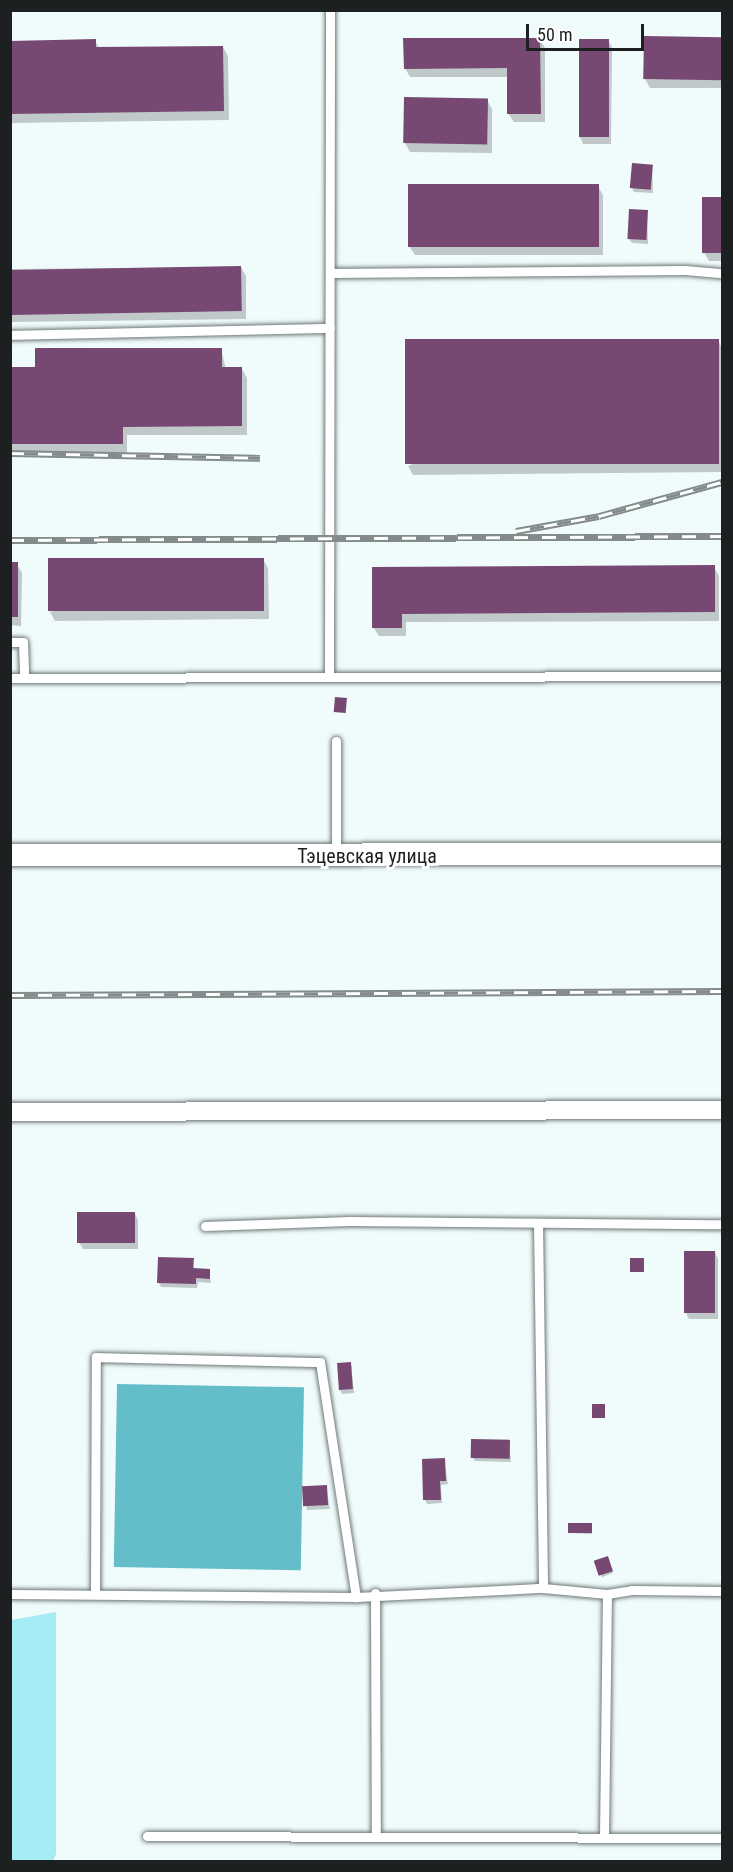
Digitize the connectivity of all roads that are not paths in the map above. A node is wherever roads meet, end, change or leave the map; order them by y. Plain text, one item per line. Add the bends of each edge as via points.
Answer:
1 (330, 10) edge
2 (330, 273) junction
3 (723, 273) edge
4 (330, 328) junction
5 (10, 335) edge
6 (10, 642) edge
7 (723, 676) edge
8 (329, 677) junction
9 (10, 678) edge
10 (24, 678) junction
11 (336, 741) dead end
12 (723, 854) edge
13 (10, 855) edge
14 (336, 856) junction
15 (723, 1110) edge
16 (10, 1112) edge
17 (538, 1223) junction
18 (723, 1224) edge
19 (205, 1226) dead end
20 (543, 1588) junction
21 (723, 1591) edge
22 (375, 1593) junction
23 (10, 1594) edge
24 (95, 1594) junction
25 (607, 1594) junction
26 (356, 1597) junction
27 (147, 1836) dead end
28 (376, 1837) junction
29 (604, 1837) junction
30 (723, 1838) edge

1 - 2 lane
2 - 3 lane
2 - 4 lane
4 - 5 lane
4 - 8 lane
6 - 10 lane via 23,642
7 - 8 lane
8 - 10 lane
9 - 10 lane
11 - 14 lane
12 - 14 street, Тэцевская улица
13 - 14 street, Тэцевская улица
15 - 16 street
17 - 18 lane
17 - 19 lane via 349,1221
17 - 20 lane
20 - 22 lane
20 - 25 lane
21 - 25 lane via 632,1590
22 - 26 lane
22 - 28 lane
23 - 24 lane
24 - 26 lane
24 - 26 lane via 96,1357 320,1362
25 - 29 lane
27 - 28 lane
28 - 29 lane
29 - 30 lane

